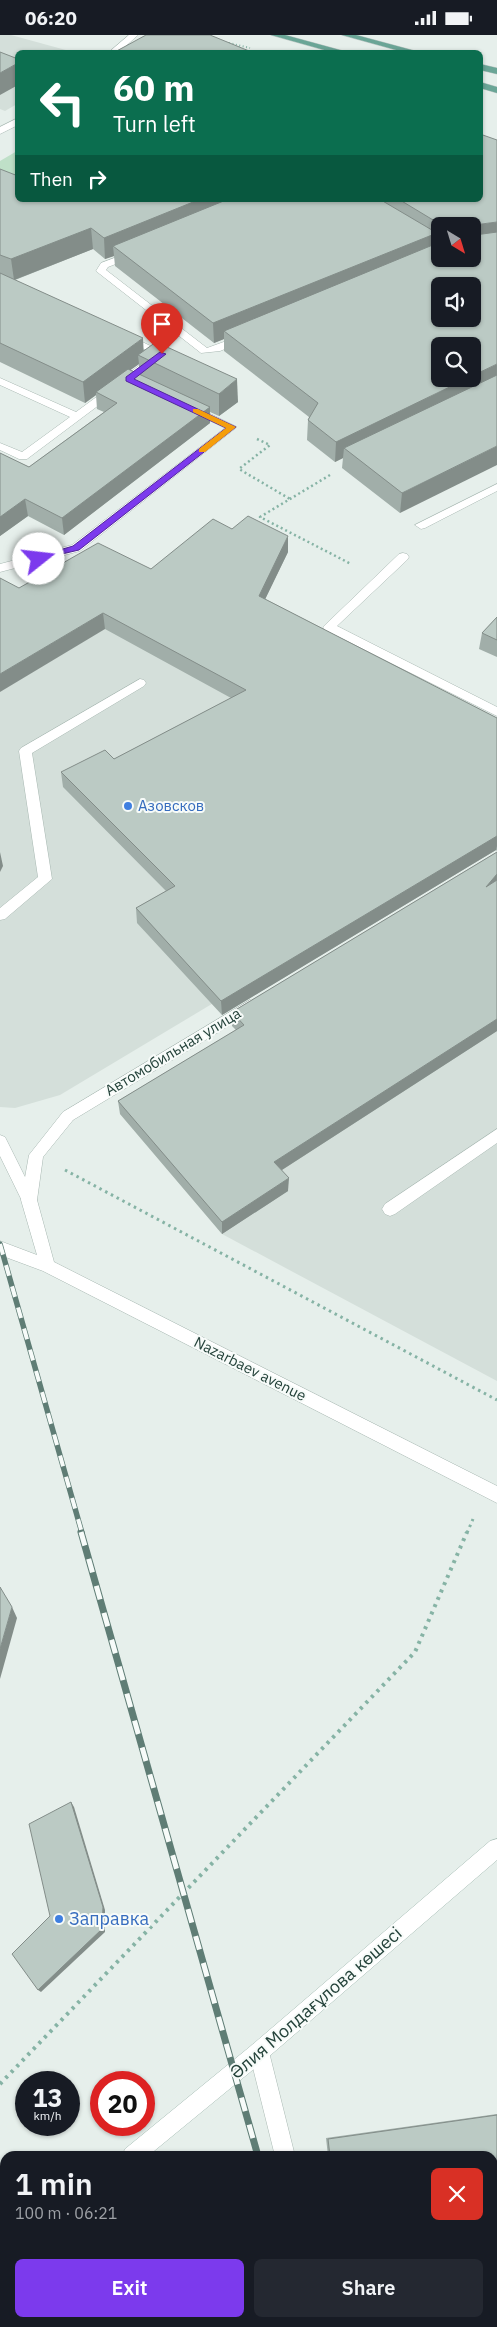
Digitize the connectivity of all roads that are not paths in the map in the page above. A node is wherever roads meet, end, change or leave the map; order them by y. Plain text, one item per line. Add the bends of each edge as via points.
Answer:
1 (134, 35) edge
2 (275, 35) edge
3 (346, 35) edge
4 (116, 50) edge
5 (335, 50) edge
6 (407, 50) edge
7 (483, 68) edge
8 (497, 71) edge
9 (483, 86) edge
10 (497, 90) edge
11 (15, 123) edge
12 (0, 131) edge
13 (140, 251) edge
14 (117, 333) edge
15 (252, 334) edge
16 (0, 381) edge
17 (180, 403) edge
18 (78, 417) junction
19 (0, 446) edge
20 (497, 487) edge
21 (421, 525) dead end
22 (403, 557) dead end
23 (0, 568) edge
24 (140, 683) dead end
25 (497, 712) edge
26 (0, 915) edge
27 (262, 999) edge
28 (497, 1135) edge
29 (0, 1141) edge
30 (29, 1200) junction
31 (390, 1209) dead end
32 (0, 1247) edge
33 (48, 1266) junction
34 (493, 1490) edge
35 (497, 1848) edge
36 (259, 2052) junction
37 (138, 2151) edge
38 (284, 2151) edge

1 - 4 street
2 - 5 main road
3 - 6 main road
7 - 8 main road
9 - 10 main road
11 - 12 street
13 - 15 street via 104,265 101,271 205,351
14 - 18 street via 162,354 133,381
16 - 18 street
17 - 23 street via 232,427 76,548
18 - 19 street via 23,457
20 - 21 street
22 - 25 street via 329,627
24 - 26 street via 25,751 45,879
27 - 30 street, Автомобильная улица via 68,1116 36,1155
28 - 31 street
29 - 30 street
30 - 33 street
32 - 33 street, Nazarbaev avenue
33 - 34 street, Nazarbaev avenue
35 - 36 street, Әлия Молдағұлова көшесі
36 - 37 street, Әлия Молдағұлова көшесі
36 - 38 street

